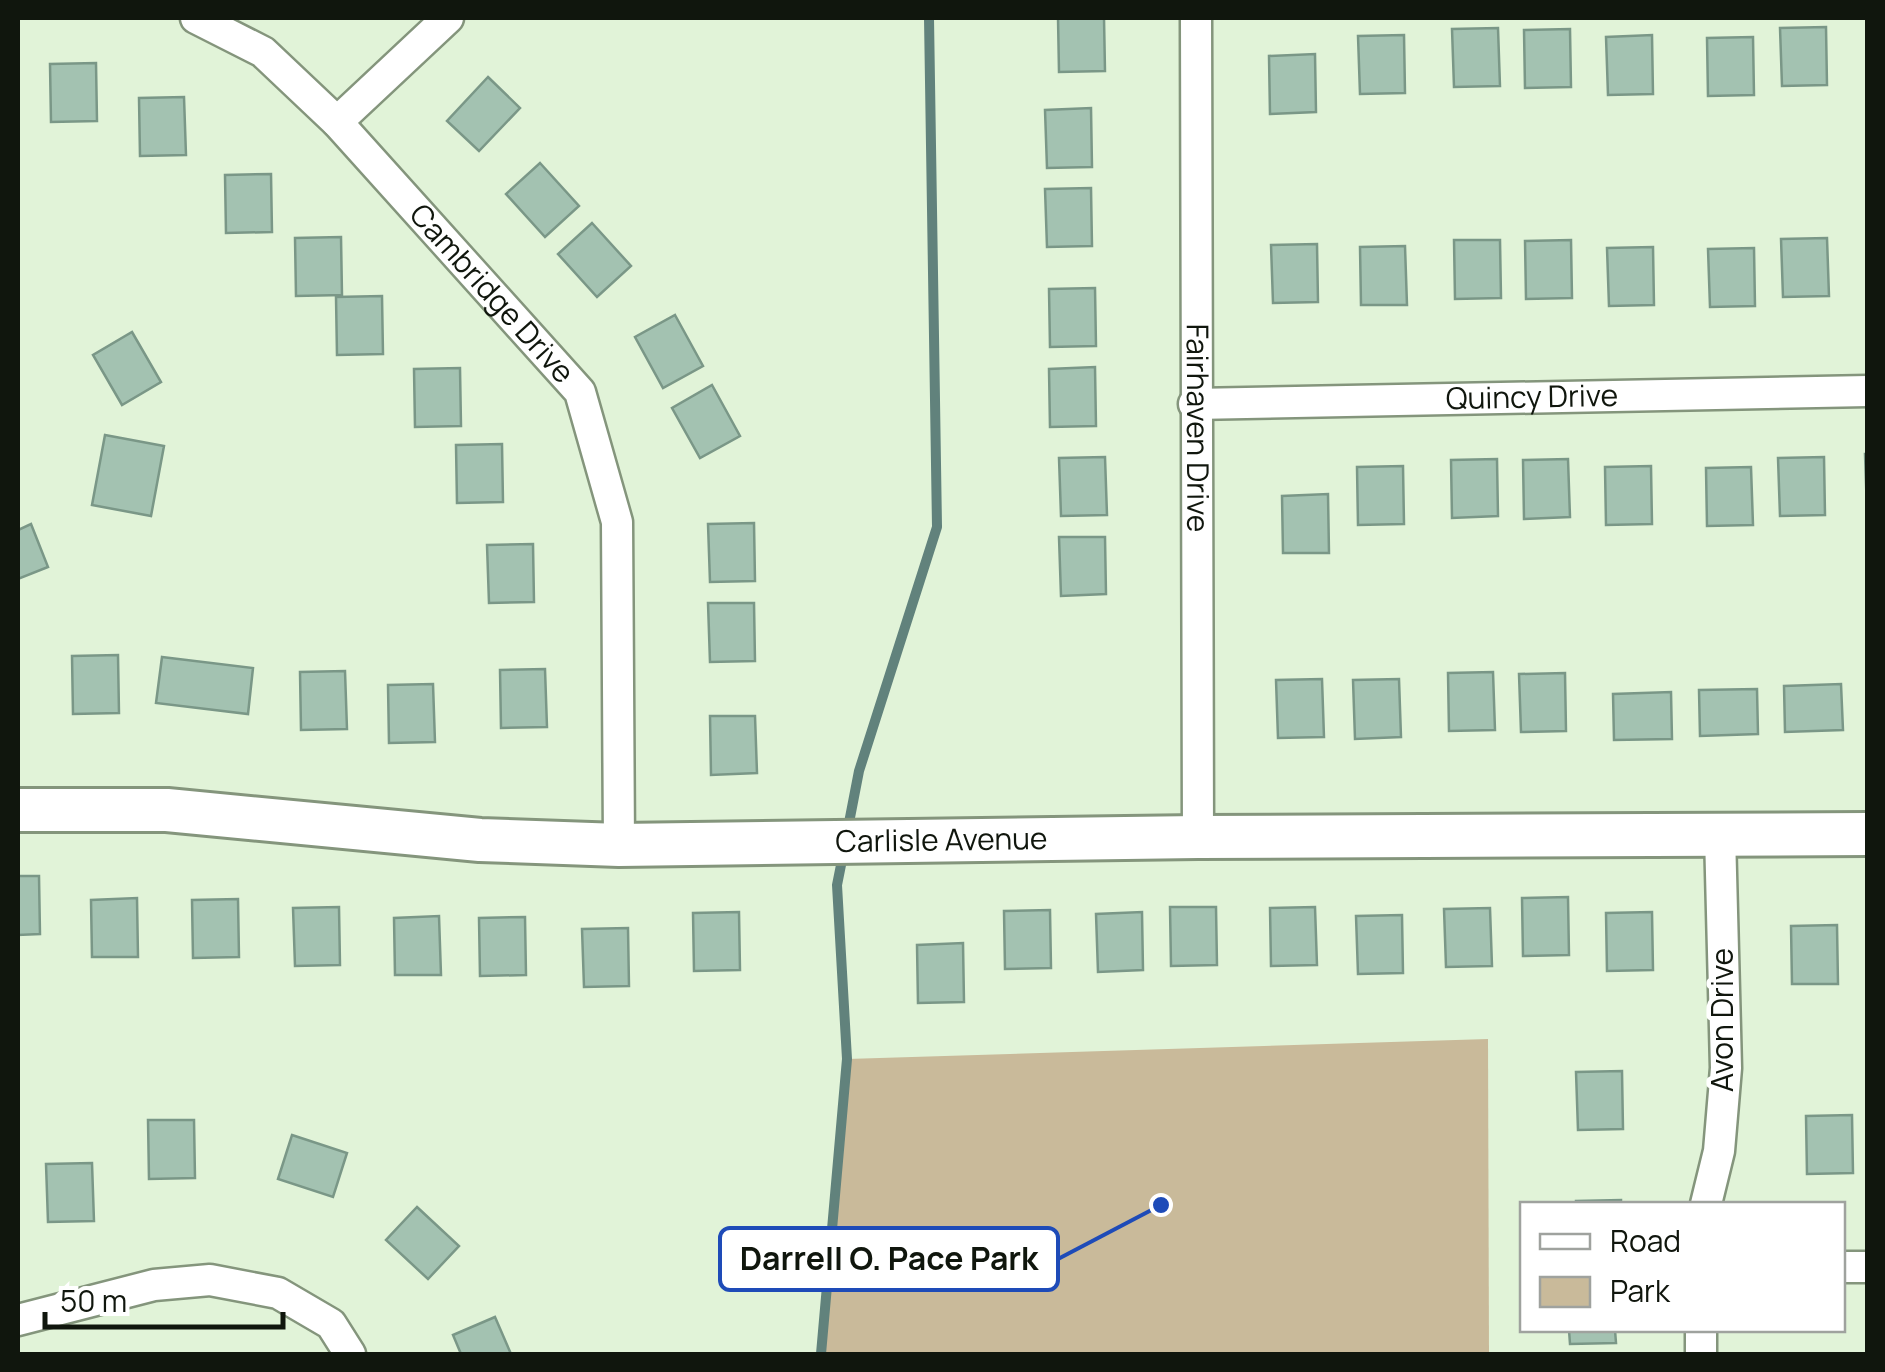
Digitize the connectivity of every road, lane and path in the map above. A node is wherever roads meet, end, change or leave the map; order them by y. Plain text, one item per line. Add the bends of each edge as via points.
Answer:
1 (196, 18) edge
2 (448, 18) edge
3 (1196, 18) edge
4 (337, 122) junction
5 (1868, 392) edge
6 (1194, 404) junction
7 (18, 810) edge
8 (1720, 834) junction
9 (1868, 834) edge
10 (1198, 837) junction
11 (620, 845) junction
12 (1706, 1202) edge
13 (18, 1320) edge
14 (350, 1354) edge

1 - 4 street, Cambridge Drive via 263,52
2 - 4 street
3 - 6 street, Fairhaven Drive
4 - 11 street, Cambridge Drive via 580,392 617,522
5 - 6 street, Quincy Drive
6 - 10 street, Fairhaven Drive
7 - 11 street, Carlisle Avenue via 167,810 480,840
8 - 9 street, Carlisle Avenue
8 - 10 street, Carlisle Avenue
8 - 12 street, Avon Drive via 1726,1068 1719,1151
10 - 11 street, Carlisle Avenue
13 - 14 street via 154,1285 210,1280 278,1294 331,1324

